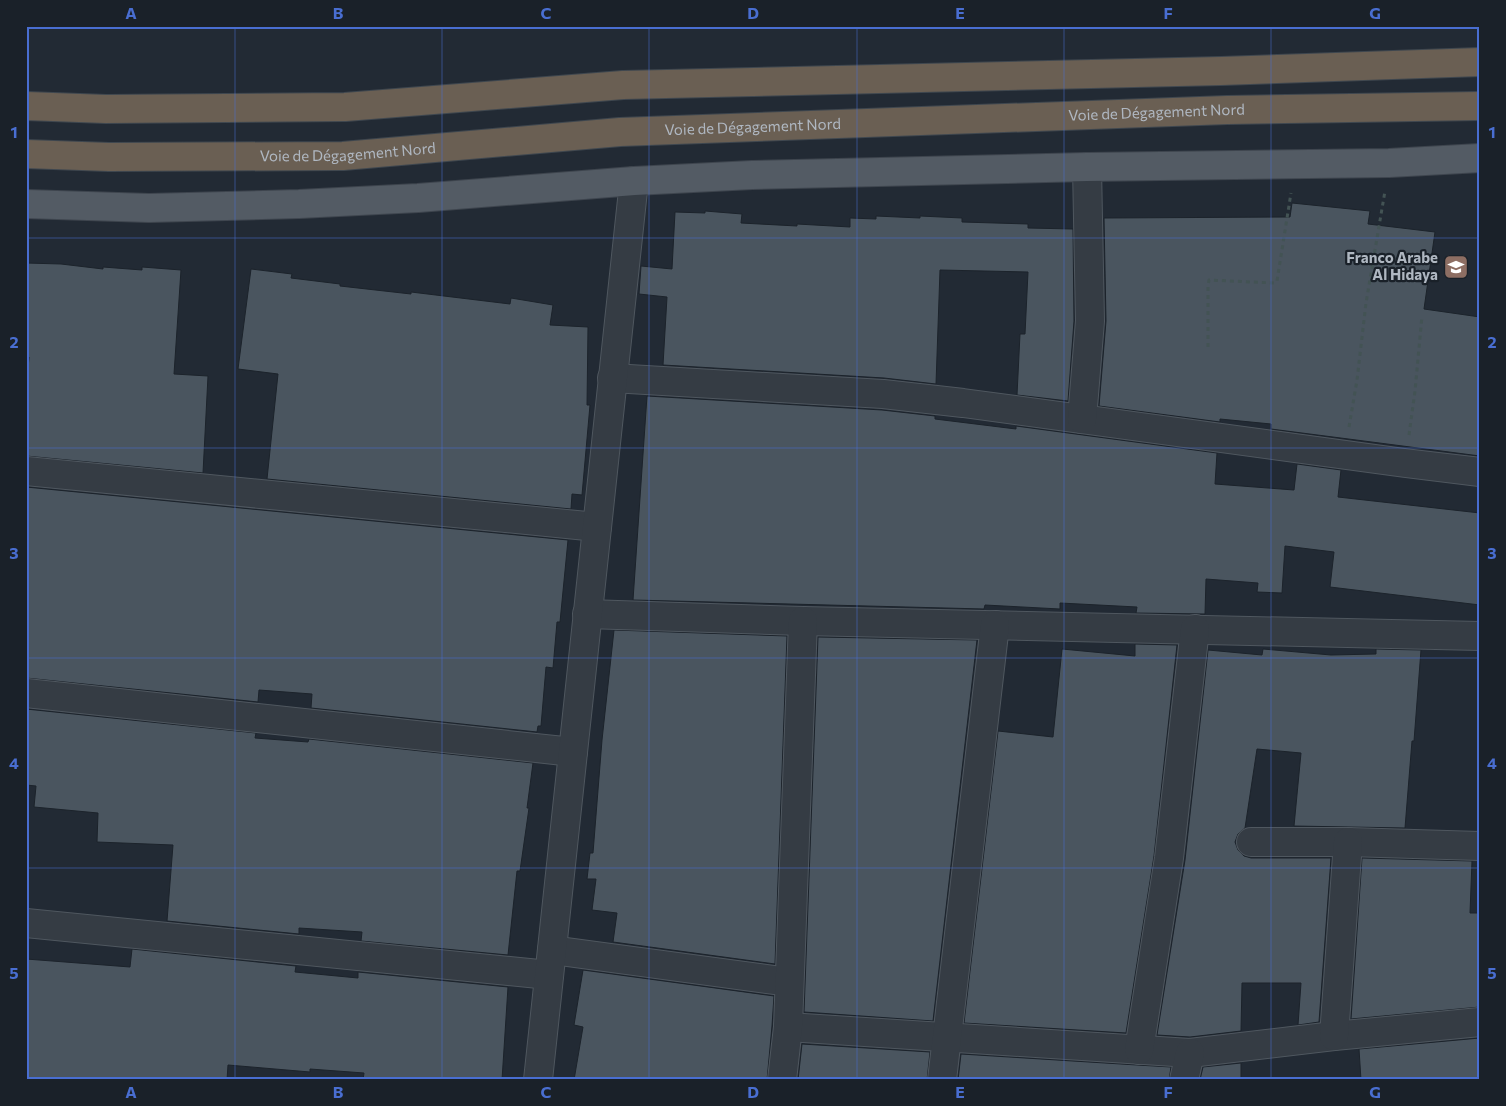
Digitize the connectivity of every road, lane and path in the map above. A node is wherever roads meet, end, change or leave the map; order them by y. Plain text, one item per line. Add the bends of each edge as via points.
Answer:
1 (1480, 62) edge
2 (26, 106) edge
3 (1480, 106) edge
4 (26, 154) edge
5 (1480, 158) edge
6 (1295, 163) junction
7 (1389, 163) junction
8 (1087, 167) junction
9 (634, 181) junction
10 (26, 204) edge
11 (1422, 316) dead end
12 (1208, 347) dead end
13 (612, 378) junction
14 (1082, 419) junction
15 (1344, 455) junction
16 (1405, 463) junction
17 (26, 471) edge
18 (1480, 472) edge
19 (597, 527) junction
20 (588, 614) junction
21 (803, 621) junction
22 (995, 625) junction
23 (1196, 629) junction
24 (1480, 636) edge
25 (26, 693) edge
26 (573, 752) junction
27 (1251, 842) dead end
28 (1348, 842) junction
29 (1480, 846) edge
30 (26, 923) edge
31 (551, 963) junction
32 (789, 982) junction
33 (1480, 1022) edge
34 (788, 1027) junction
35 (947, 1036) junction
36 (1334, 1036) junction
37 (1139, 1050) junction
38 (1190, 1053) junction
39 (538, 1080) edge
40 (782, 1080) edge
41 (942, 1080) edge
42 (1184, 1080) edge

1 - 2 highway via 623,85 345,107 106,109
3 - 4 highway, Voie de Dégagement Nord via 1227,110 620,132 344,156
5 - 7 main road
6 - 7 main road
6 - 8 main road
6 - 12 path via 1277,281 1209,280
7 - 15 path
8 - 9 main road via 828,172
8 - 14 street via 1090,321
9 - 10 main road via 299,204 149,208
9 - 13 street
11 - 16 path
13 - 14 street via 883,394
13 - 19 street
14 - 15 street
15 - 16 street
16 - 18 street
17 - 19 street
19 - 20 street
20 - 21 street
20 - 26 street
21 - 22 street
21 - 32 street
22 - 23 street
22 - 35 street
23 - 24 street
23 - 37 street via 1169,858
25 - 26 street
26 - 31 street
27 - 28 street
28 - 29 street
28 - 36 street
30 - 31 street
31 - 32 street
31 - 39 street
32 - 34 street
33 - 36 street
34 - 35 street
34 - 40 street
35 - 37 street
35 - 41 street
36 - 38 street
37 - 38 street
38 - 42 street

